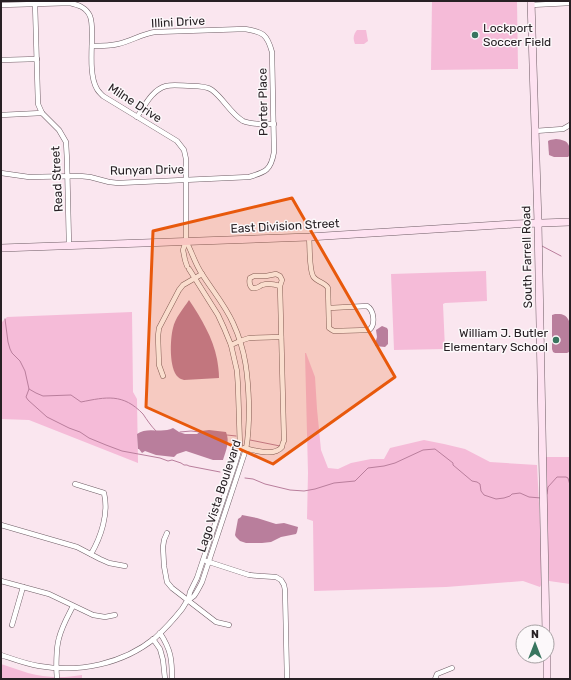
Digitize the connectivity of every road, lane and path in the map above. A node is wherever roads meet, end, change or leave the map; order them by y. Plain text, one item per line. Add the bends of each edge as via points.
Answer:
1 (36, 3) edge
2 (531, 3) edge
3 (570, 3) edge
4 (1, 5) edge
5 (265, 36) joint
6 (92, 46) junction
7 (36, 59) junction
8 (1, 60) edge
9 (42, 114) junction
10 (1, 115) edge
11 (137, 117) junction
12 (274, 124) junction
13 (570, 125) edge
14 (535, 131) junction
15 (268, 168) joint
16 (1, 173) edge
17 (68, 177) junction
18 (186, 179) junction
19 (570, 222) edge
20 (538, 224) junction
21 (309, 237) junction
22 (186, 241) junction
23 (69, 245) junction
24 (1, 248) edge
25 (192, 256) junction
26 (184, 258) junction
27 (202, 274) junction
28 (194, 278) junction
29 (280, 286) junction
30 (329, 308) junction
31 (281, 337) junction
32 (240, 340) junction
33 (231, 345) junction
34 (163, 376) dead end
35 (240, 447) junction
36 (246, 449) junction
37 (75, 484) dead end
38 (1, 524) edge
39 (167, 533) dead end
40 (91, 554) junction
41 (203, 559) junction
42 (209, 562) junction
43 (125, 566) dead end
44 (1, 580) edge
45 (23, 587) junction
46 (188, 601) junction
47 (74, 606) junction
48 (115, 615) dead end
49 (546, 624) edge
50 (12, 625) dead end
51 (229, 625) dead end
52 (160, 633) junction
53 (153, 639) junction
54 (1, 655) edge
55 (547, 664) edge
56 (56, 668) junction
57 (452, 668) dead end
58 (57, 679) edge
59 (165, 679) edge
60 (172, 679) edge
61 (287, 679) edge
62 (435, 679) edge
63 (547, 679) edge

1 - 4 street, Milne Drive
1 - 6 street, Milne Drive via 70,3 85,9 92,24
1 - 7 street
2 - 3 street
2 - 14 street, South Farrell Road
5 - 6 street, Illini Drive via 257,31 245,29 155,32 112,46
5 - 12 street, Porter Place via 270,42 272,52
6 - 11 street, Milne Drive via 92,74 97,90
7 - 8 street
7 - 9 street via 38,104
9 - 10 street
9 - 17 street, Read Street via 59,130 66,142
11 - 12 street via 159,89 167,86 202,87 210,89 244,121
11 - 18 street, Milne Drive via 178,141 186,159
12 - 15 street, Porter Place via 274,152
13 - 14 street via 563,129
14 - 20 street, South Farrell Road
15 - 18 street, Runyan Drive via 249,177
16 - 17 street, Runyan Drive via 29,177
17 - 18 street, Runyan Drive via 90,177 118,183
17 - 23 street, Read Street
18 - 22 street, Milne Drive
19 - 20 street, East Division Street
20 - 21 street, East Division Street
20 - 49 street, South Farrell Road
21 - 22 street, East Division Street
21 - 30 street via 311,269 316,280 326,284 328,288
22 - 23 street, East Division Street
22 - 25 street, Lago Vista Boulevard
22 - 26 street, Lago Vista Boulevard
23 - 24 street, East Division Street
25 - 26 street
25 - 27 street, Lago Vista Boulevard
26 - 28 street, Lago Vista Boulevard
27 - 28 street
27 - 32 street, Lago Vista Boulevard via 223,304
28 - 33 street, Lago Vista Boulevard via 218,315
28 - 34 street via 182,285 159,328 159,364
29 - 29 street via 282,280 276,274 254,276 249,282 252,288 256,289 269,284
29 - 31 street
30 - 30 street via 367,306 372,311 372,328 332,330
31 - 32 street
31 - 36 street via 284,441 282,447 272,452
32 - 33 street
32 - 36 street, Lago Vista Boulevard via 248,386 249,437
33 - 35 street, Lago Vista Boulevard via 237,371
35 - 36 street
35 - 41 street, Lago Vista Boulevard
36 - 42 street, Lago Vista Boulevard
37 - 40 street via 104,493 102,529
38 - 40 street via 77,547
39 - 46 street via 163,547 164,573 172,588
40 - 43 street via 109,563
41 - 42 street
41 - 46 street, Lago Vista Boulevard
42 - 46 street, Lago Vista Boulevard via 195,595
42 - 61 street via 249,575 276,577 281,580 286,590
44 - 45 street
45 - 47 street via 49,594
45 - 50 street
46 - 51 street via 216,622
46 - 52 street, Lago Vista Boulevard
47 - 48 street via 93,615
47 - 56 street via 58,639
52 - 53 street, Lago Vista Boulevard
52 - 60 street via 170,652
53 - 56 street, Lago Vista Boulevard via 125,656 108,662 74,668
53 - 59 street via 160,649
54 - 56 street, Lago Vista Boulevard via 38,666
55 - 63 street
56 - 58 street
57 - 62 street via 437,674

